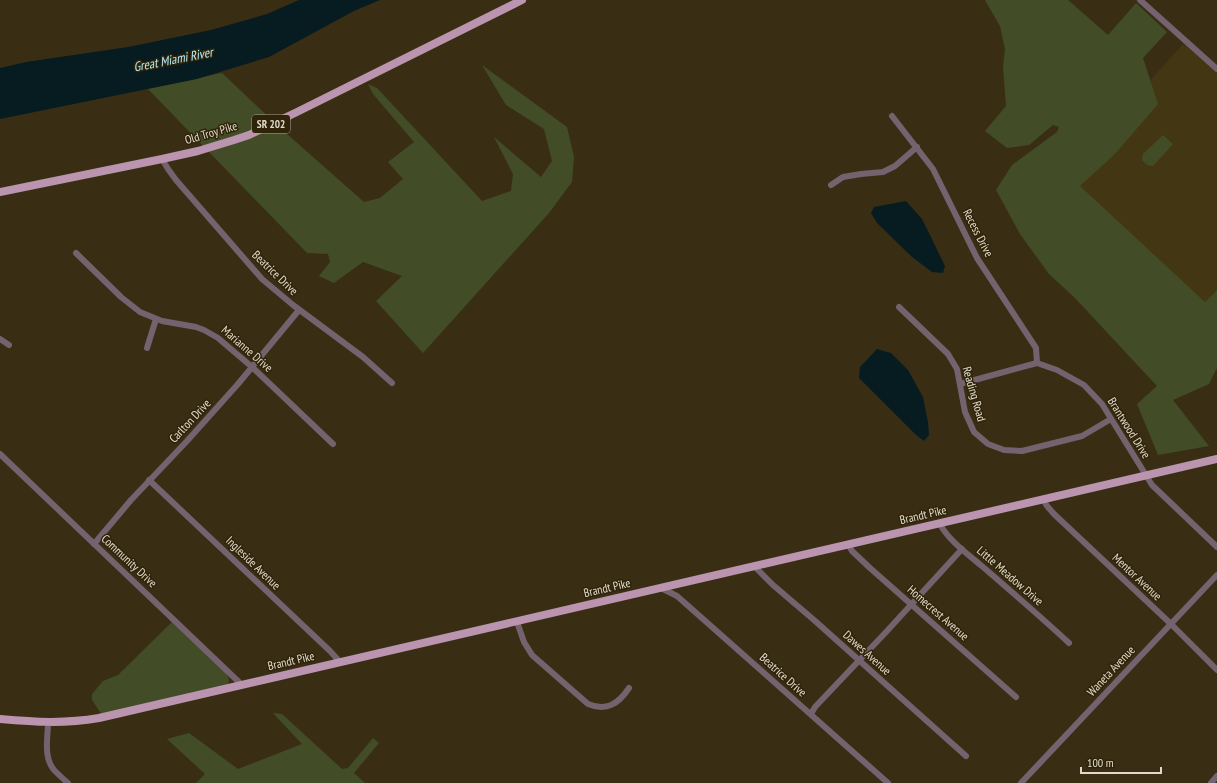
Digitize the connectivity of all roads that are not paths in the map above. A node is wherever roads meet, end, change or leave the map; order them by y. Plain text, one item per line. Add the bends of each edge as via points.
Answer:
1 (522, 0) edge
2 (1140, 0) edge
3 (1217, 69) edge
4 (892, 116) dead end
5 (916, 147) junction
6 (162, 159) junction
7 (831, 185) dead end
8 (0, 192) edge
9 (76, 254) dead end
10 (899, 307) dead end
11 (299, 310) junction
12 (156, 319) junction
13 (0, 339) edge
14 (9, 345) dead end
15 (146, 348) dead end
16 (1037, 363) junction
17 (252, 367) junction
18 (392, 383) dead end
19 (960, 384) junction
20 (1111, 419) junction
21 (333, 444) dead end
22 (0, 454) edge
23 (1217, 459) edge
24 (1146, 476) junction
25 (150, 480) junction
26 (1043, 499) junction
27 (940, 524) junction
28 (94, 544) junction
29 (848, 544) junction
30 (1217, 548) edge
31 (962, 549) junction
32 (754, 566) junction
33 (1217, 575) edge
34 (661, 588) junction
35 (911, 604) junction
36 (516, 622) junction
37 (1171, 624) junction
38 (1069, 643) dead end
39 (859, 661) junction
40 (340, 662) junction
41 (1217, 670) edge
42 (242, 685) junction
43 (629, 688) dead end
44 (1016, 697) dead end
45 (811, 714) junction
46 (0, 719) edge
47 (48, 722) junction
48 (966, 756) dead end
49 (1217, 776) edge
50 (68, 783) edge
51 (888, 783) edge
52 (1021, 783) edge
53 (1211, 783) edge

1 - 6 main road, Old Troy Pike / SR 202 via 249,135
2 - 3 street
4 - 5 street, Recess Drive
5 - 7 street via 895,166 883,172 843,178
5 - 16 street, Recess Drive via 933,169 977,258 1036,348
6 - 8 main road, Old Troy Pike / SR 202
6 - 11 street, Beatrice Drive via 176,180 246,262
9 - 12 street, Marianne Drive via 131,306
10 - 19 street, Reading Road via 948,354
11 - 17 street, Carlton Drive
11 - 18 street, Beatrice Drive via 358,352
12 - 15 street
12 - 17 street, Marianne Drive via 204,330 218,338
13 - 14 street
16 - 19 street
16 - 20 street, Brantwood Drive via 1057,370 1084,385 1102,404
17 - 21 street, Marianne Drive
17 - 25 street, Carlton Drive
19 - 20 street, Reading Road via 965,412 974,432 988,444 1004,450 1022,451 1082,436
20 - 24 street, Brantwood Drive
22 - 28 street, Community Drive
23 - 24 main road, Brandt Pike
24 - 26 main road, Brandt Pike
24 - 30 street, Brantwood Drive via 1152,485
25 - 28 street, Carlton Drive
25 - 40 street, Ingleside Avenue
26 - 27 main road, Brandt Pike
26 - 37 street, Mentor Avenue via 1054,514
27 - 29 main road, Brandt Pike
27 - 31 street, Little Meadow Drive
28 - 42 street, Community Drive
29 - 32 main road, Brandt Pike
29 - 35 street, Homecrest Avenue via 857,556
31 - 35 street
31 - 38 street, Little Meadow Drive
32 - 34 main road, Brandt Pike
32 - 39 street, Dawes Avenue
33 - 37 street, Waneta Avenue
34 - 36 main road, Brandt Pike
34 - 45 street, Beatrice Drive via 677,596
35 - 39 street
35 - 44 street, Homecrest Avenue
36 - 40 main road, Brandt Pike
36 - 43 street via 532,655 588,704 600,708 609,706
37 - 41 street, Mentor Avenue
37 - 52 street, Waneta Avenue
39 - 45 street
39 - 48 street, Dawes Avenue
40 - 42 main road, Brandt Pike
42 - 47 main road, Brandt Pike via 100,718
45 - 51 street, Beatrice Drive
46 - 47 main road, Brandt Pike
47 - 50 street via 48,760 53,769
49 - 53 street

